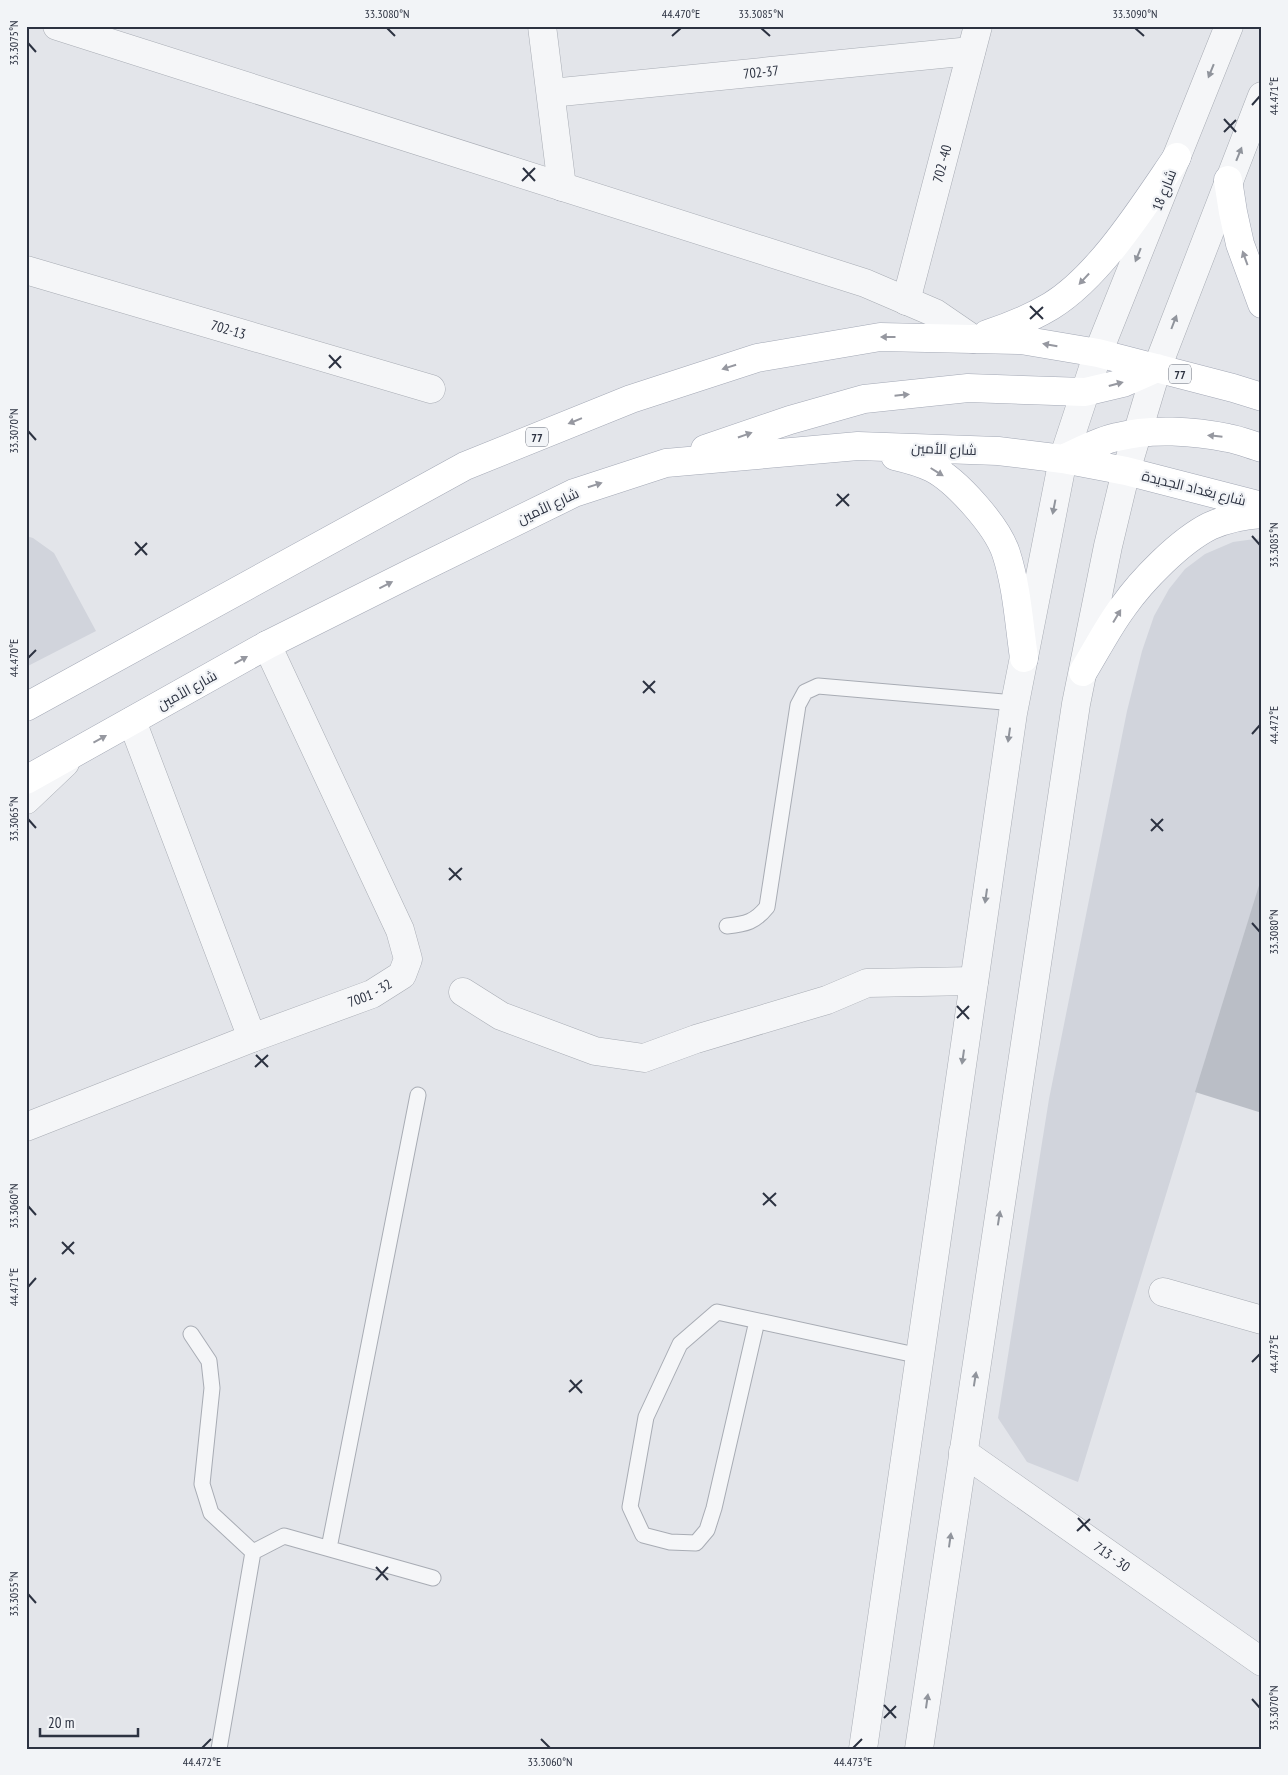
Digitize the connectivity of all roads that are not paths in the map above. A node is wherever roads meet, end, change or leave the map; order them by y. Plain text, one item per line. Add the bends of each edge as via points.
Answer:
1 (57, 26) edge
2 (542, 26) edge
3 (1229, 26) edge
4 (975, 38) edge
5 (551, 93) junction
6 (1262, 96) edge
7 (1177, 157) junction
8 (1228, 180) junction
9 (562, 187) junction
10 (26, 270) edge
11 (906, 301) junction
12 (1262, 304) edge
13 (973, 339) junction
14 (1098, 353) junction
15 (1157, 368) junction
16 (431, 389) dead end
17 (1085, 392) junction
18 (1262, 397) edge
19 (1137, 433) junction
20 (858, 446) junction
21 (1262, 448) edge
22 (1063, 459) junction
23 (666, 462) junction
24 (1126, 472) junction
25 (1262, 506) edge
26 (1262, 514) edge
27 (267, 645) junction
28 (1024, 658) junction
29 (1083, 672) junction
30 (1015, 704) junction
31 (26, 707) edge
32 (132, 721) junction
33 (75, 753) junction
34 (26, 780) edge
35 (26, 800) edge
36 (728, 926) dead end
37 (974, 981) junction
38 (463, 992) dead end
39 (252, 1038) junction
40 (418, 1095) dead end
41 (26, 1128) edge
42 (1163, 1292) dead end
43 (1262, 1320) edge
44 (757, 1321) junction
45 (191, 1334) dead end
46 (920, 1356) junction
47 (963, 1452) junction
48 (329, 1548) junction
49 (253, 1552) junction
50 (433, 1578) dead end
51 (1262, 1662) edge
52 (219, 1749) edge
53 (863, 1749) edge
54 (919, 1749) edge

1 - 9 street
2 - 5 street
3 -> 7 street, شارع 18
4 - 5 street, 702-37
4 - 11 street, 702 -40
5 - 9 street
8 -> 6 street
7 -> 13 main road via 1136,217 1076,287 1052,306 1016,324
7 -> 14 street, شارع 18
12 -> 8 main road via 1240,244
15 -> 8 street
9 - 11 street via 865,283
10 - 16 street, 702-13
11 - 13 street via 935,313
14 -> 13 main road, 77 via 1021,340
13 -> 31 main road, 77 via 880,337 757,358 631,399 465,466
14 - 15 main road, 77
14 - 17 street, شارع 18
17 -> 15 main road via 1123,383
15 - 18 main road, 77
15 - 19 street
17 - 22 street, شارع 18
23 -> 17 main road via 864,399 968,388
21 -> 19 main road via 1229,438 1179,432
19 - 22 main road via 1092,445
19 - 24 street
20 - 22 main road, شارع الأمين via 998,451
20 - 23 main road, شارع الأمين
20 -> 28 main road via 932,468 953,482 971,501 1006,551
22 - 24 main road, شارع الأمين
22 -> 28 street, شارع 18
27 -> 23 main road, شارع الأمين via 574,492
24 - 25 main road, شارع بغداد الجديدة
24 - 29 street
29 -> 26 main road via 1123,607 1179,547 1210,526 1244,515
32 -> 27 main road, شارع الأمين
27 - 39 street, 7001 - 32 via 400,930 408,959 402,975 372,994
28 - 30 street, شارع 18
47 -> 29 street
30 - 36 lane via 818,686 805,692 798,705 767,907 758,918
30 -> 37 street, شارع 18
33 -> 32 main road, شارع الأمين
32 - 39 street
33 - 34 main road, شارع الأمين
33 - 35 street
37 - 38 street via 867,983 826,1000 644,1058 594,1051 501,1016
37 -> 46 street, شارع 18
39 - 41 street, 7001 - 32
40 - 48 lane
42 - 43 street
44 - 44 lane via 716,1312 680,1344 646,1417 630,1507 643,1535 670,1542 696,1543 707,1530
44 - 46 lane
45 - 49 lane via 208,1361 212,1388 202,1484 211,1514
46 - 53 street, شارع 18
47 - 51 street, 713 - 30
54 -> 47 street
48 - 49 lane via 284,1536
48 - 50 lane
49 - 52 lane

